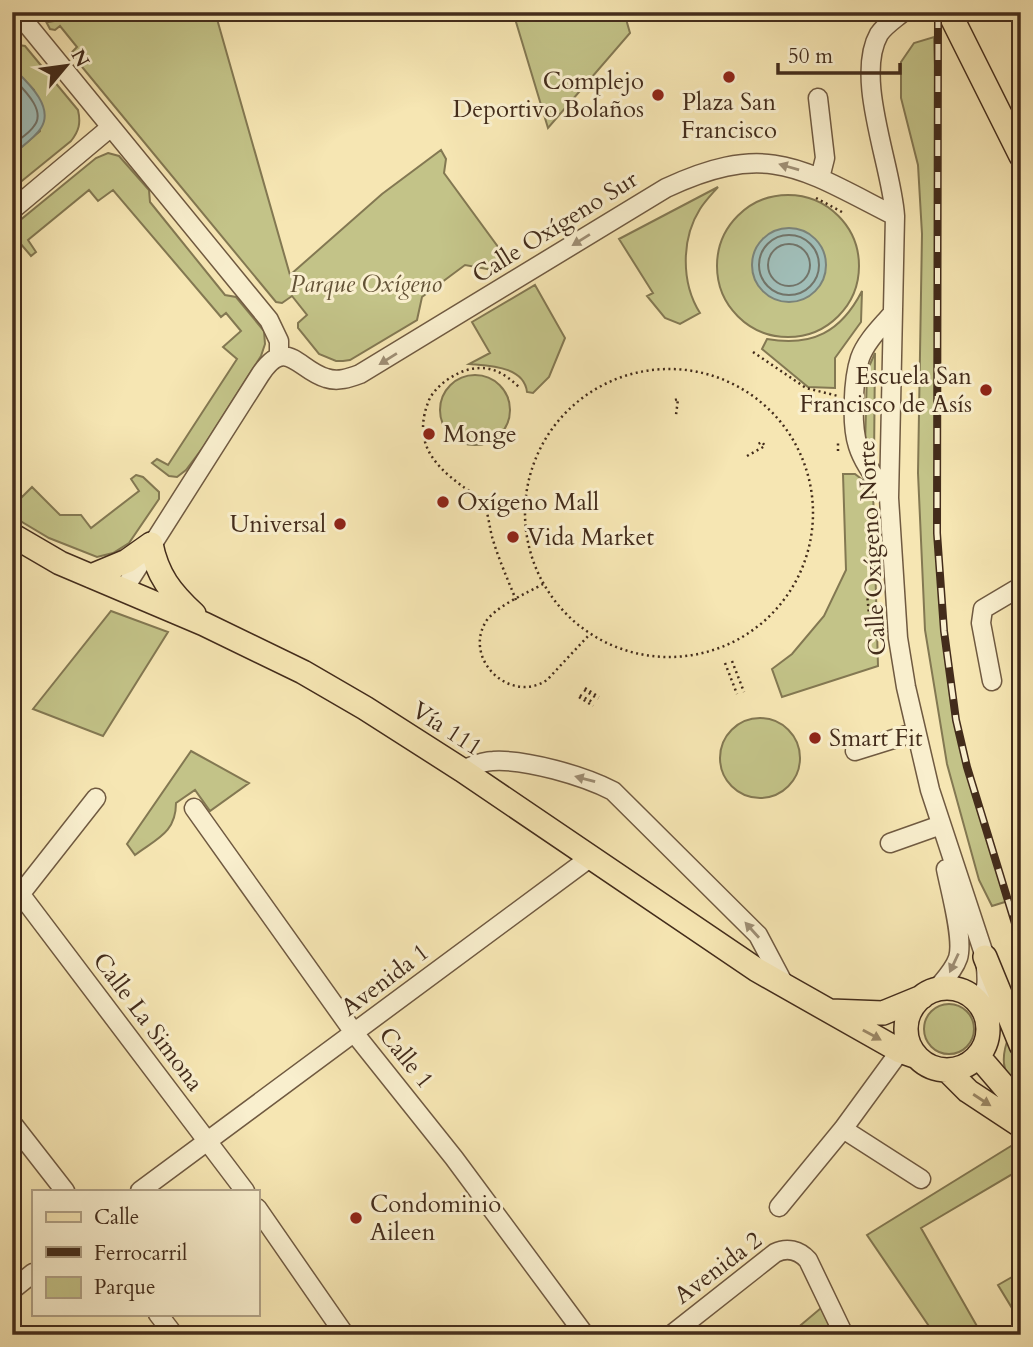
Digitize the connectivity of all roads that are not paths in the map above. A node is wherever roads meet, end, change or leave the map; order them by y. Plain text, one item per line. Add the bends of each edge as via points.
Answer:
1 (17, 12) edge
2 (903, 12) edge
3 (949, 12) edge
4 (818, 98) dead end
5 (1014, 123) edge
6 (111, 127) junction
7 (1021, 156) edge
8 (820, 178) junction
9 (12, 210) edge
10 (895, 216) junction
11 (892, 314) junction
12 (279, 357) junction
13 (889, 498) junction
14 (12, 535) edge
15 (151, 544) junction
16 (91, 576) junction
17 (124, 589) junction
18 (1015, 590) dead end
19 (204, 624) junction
20 (992, 681) dead end
21 (916, 732) junction
22 (855, 751) dead end
23 (462, 770) junction
24 (932, 797) junction
25 (96, 798) dead end
26 (194, 808) dead end
27 (938, 826) junction
28 (890, 843) dead end
29 (591, 857) junction
30 (15, 894) edge
31 (985, 957) junction
32 (786, 988) junction
33 (929, 993) junction
34 (977, 1002) junction
35 (827, 1011) junction
36 (355, 1034) junction
37 (1021, 1045) edge
38 (909, 1054) junction
39 (978, 1056) junction
40 (947, 1070) junction
41 (1021, 1106) edge
42 (12, 1123) edge
43 (1021, 1126) edge
44 (843, 1129) junction
45 (207, 1140) junction
46 (921, 1179) dead end
47 (64, 1190) edge
48 (141, 1190) edge
49 (244, 1190) edge
50 (779, 1207) dead end
51 (259, 1211) edge
52 (32, 1274) edge
53 (12, 1290) edge
54 (160, 1316) edge
55 (174, 1335) edge
56 (345, 1335) edge
57 (585, 1335) edge
58 (671, 1335) edge
59 (844, 1335) edge

1 - 6 street
2 - 10 street, Calle Oxígeno Norte via 880,34 871,79
3 - 5 main road
4 - 8 street via 825,158
5 - 7 main road
6 - 9 street
6 - 12 street via 270,320 279,341
8 - 10 street, Calle Oxígeno Sur
8 -> 12 street, Calle Oxígeno Sur via 761,163 730,164 695,174 360,374 326,378 293,357
10 - 11 street, Calle Oxígeno Norte
11 - 13 street, Calle Oxígeno Norte
11 - 13 street via 860,358 854,419 864,461
12 - 15 street via 264,368
13 - 21 street, Calle Oxígeno Norte via 898,638
14 - 16 main road, Vía 111
15 - 16 main road via 127,561
15 - 17 street
15 - 19 main road via 163,581
16 - 17 main road, Vía 111
17 - 19 main road, Vía 111
18 - 20 street via 983,609 981,623
19 - 23 main road, Vía 111 via 303,672
21 - 22 street
21 - 24 street, Calle Oxígeno Norte
23 - 29 main road, Vía 111
32 -> 23 street via 758,935 613,791 596,782 523,763 492,761
24 - 27 street, Calle Oxígeno Norte
24 - 31 street, Calle Oxígeno Norte
25 - 30 street
26 - 36 street, Calle 1
27 - 28 street
27 -> 33 street, Calle Oxígeno Norte via 960,942 953,969
29 - 32 main road, Vía 111
29 - 36 street, Avenida 1
30 - 45 street, Calle La Simona
31 - 34 street, Calle Oxígeno Norte via 987,980
31 - 37 main road
32 - 35 main road, Vía 111
33 - 34 main road via 945,988 962,991
33 - 35 main road, Vía 111 via 883,1013
33 - 38 main road via 907,1019
34 - 39 main road via 988,1035
35 -> 38 main road, Vía 111
36 - 45 street, Avenida 1
36 - 57 street, Calle 1
38 - 40 main road
38 - 44 street
39 - 40 main road
39 - 41 main road
40 -> 43 main road via 968,1091
42 - 47 street
44 - 46 street
44 - 50 street
45 - 48 street, Avenida 1
45 - 49 street, Calle La Simona
51 - 56 street
52 - 53 street
54 - 55 street
58 - 59 street, Avenida 2 via 786,1249 798,1251 808,1260

